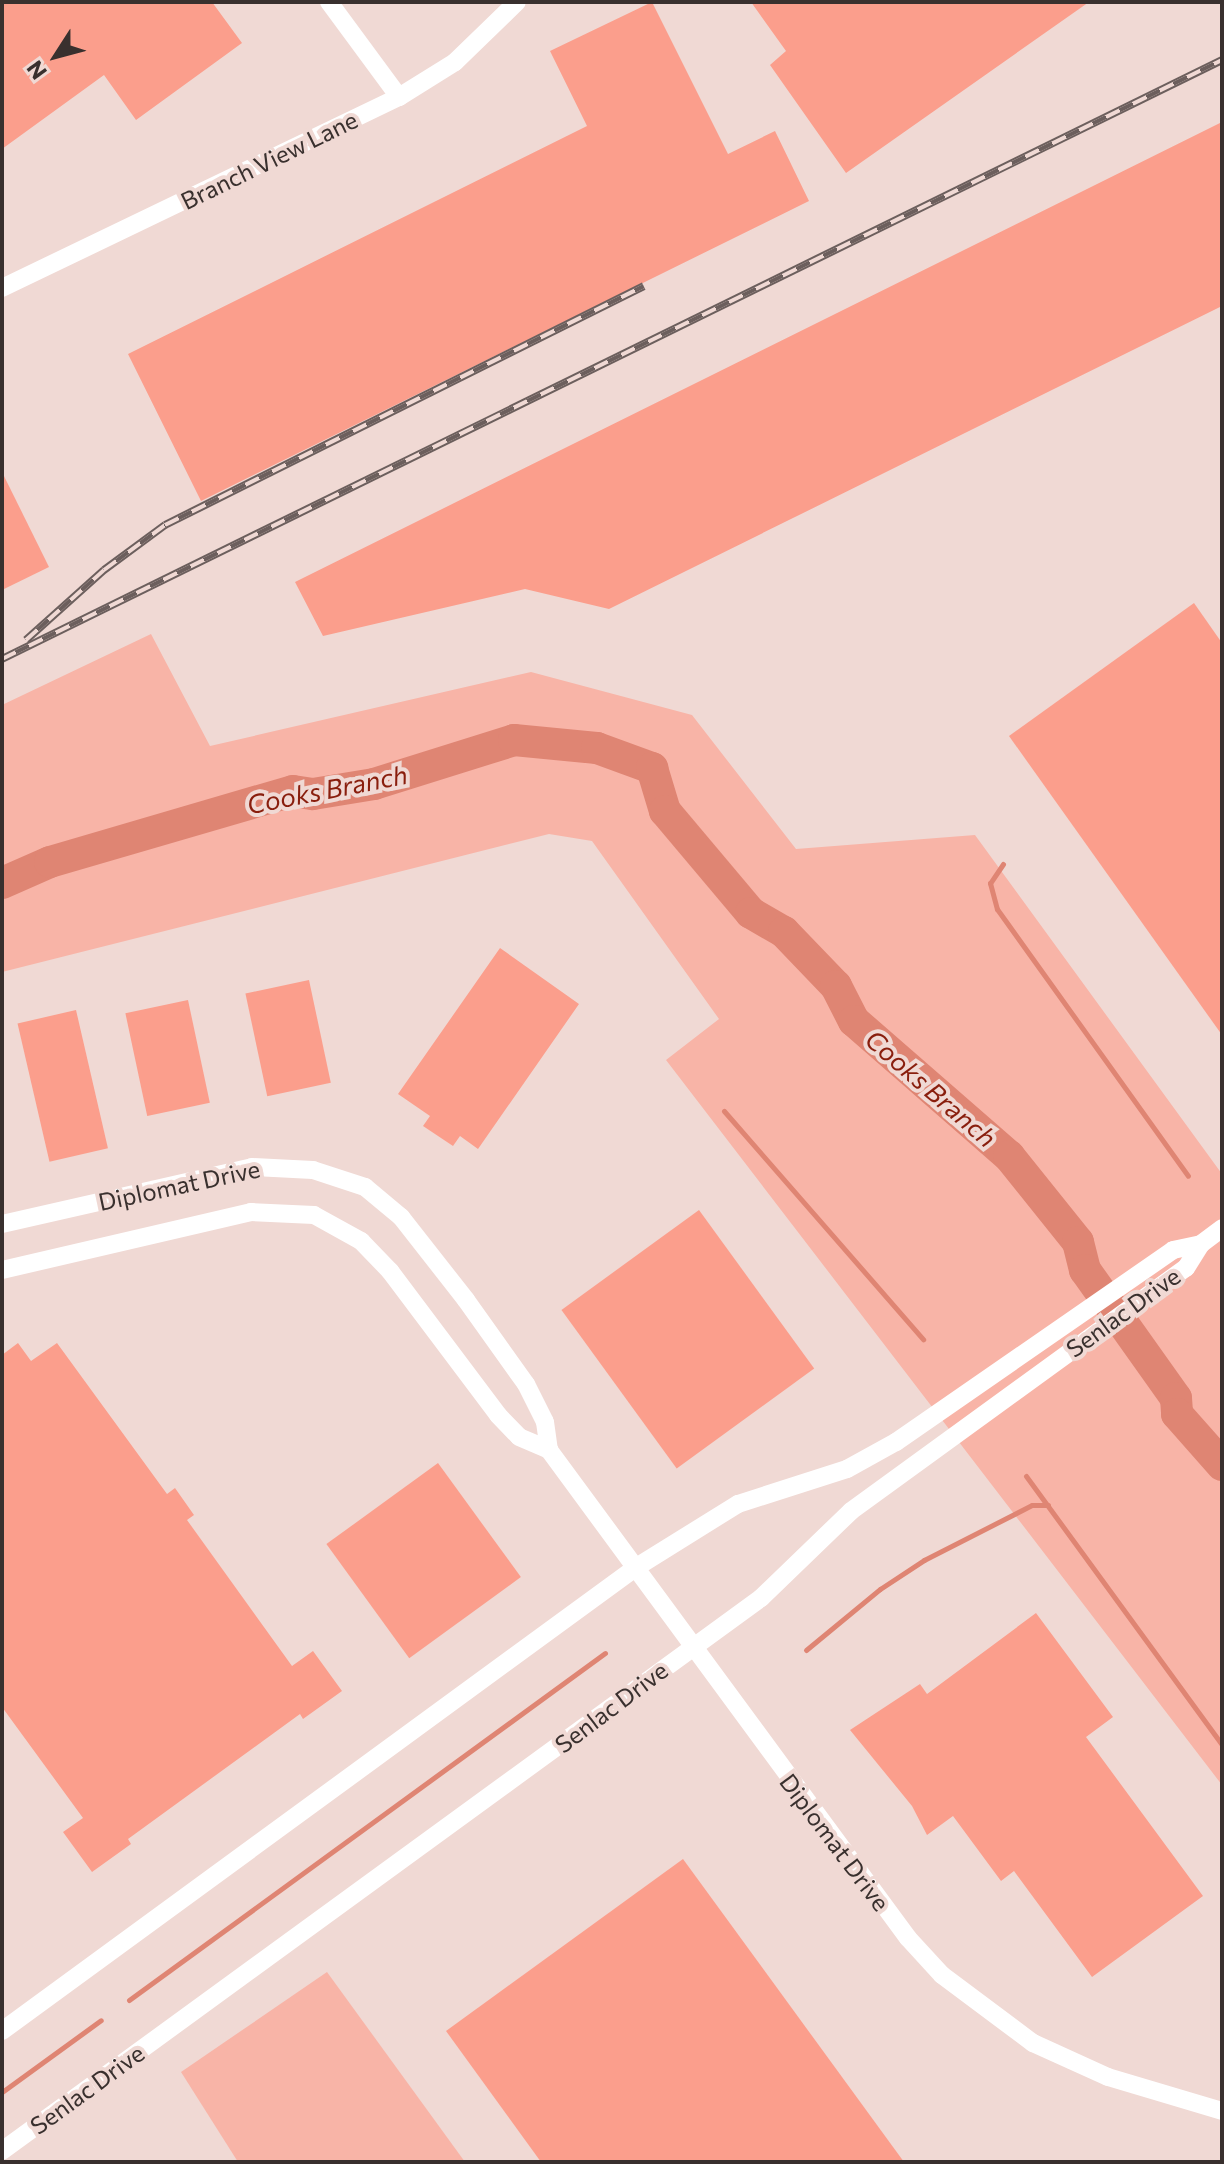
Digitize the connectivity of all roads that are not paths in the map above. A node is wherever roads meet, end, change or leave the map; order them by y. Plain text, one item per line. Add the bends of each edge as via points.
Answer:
1 (329, 2) edge
2 (517, 2) edge
3 (399, 97) junction
4 (2, 288) edge
5 (2, 1224) edge
6 (1222, 1228) edge
7 (1201, 1244) junction
8 (2, 1270) edge
9 (549, 1450) junction
10 (635, 1568) junction
11 (692, 1647) junction
12 (2, 2031) edge
13 (1222, 2111) edge
14 (2, 2151) edge

1 - 3 street
2 - 3 street, Branch View Lane via 455,62
3 - 4 street, Branch View Lane
5 - 9 street, Diplomat Drive via 252,1167 275,1165 341,1177 365,1187 401,1217 432,1255 526,1384 545,1422
6 - 7 street, Senlac Drive
7 - 10 street, Senlac Drive via 1173,1250 896,1442 847,1469 738,1504
7 - 11 street, Senlac Drive via 1186,1268 851,1511 770,1591
8 - 9 street, Diplomat Drive via 251,1212 314,1215 361,1241 390,1271 498,1415 519,1437
9 - 10 street, Diplomat Drive
10 - 11 street, Diplomat Drive
10 - 12 street, Senlac Drive
11 - 13 street, Diplomat Drive via 908,1938 942,1975 1033,2043 1108,2077
11 - 14 street, Senlac Drive

